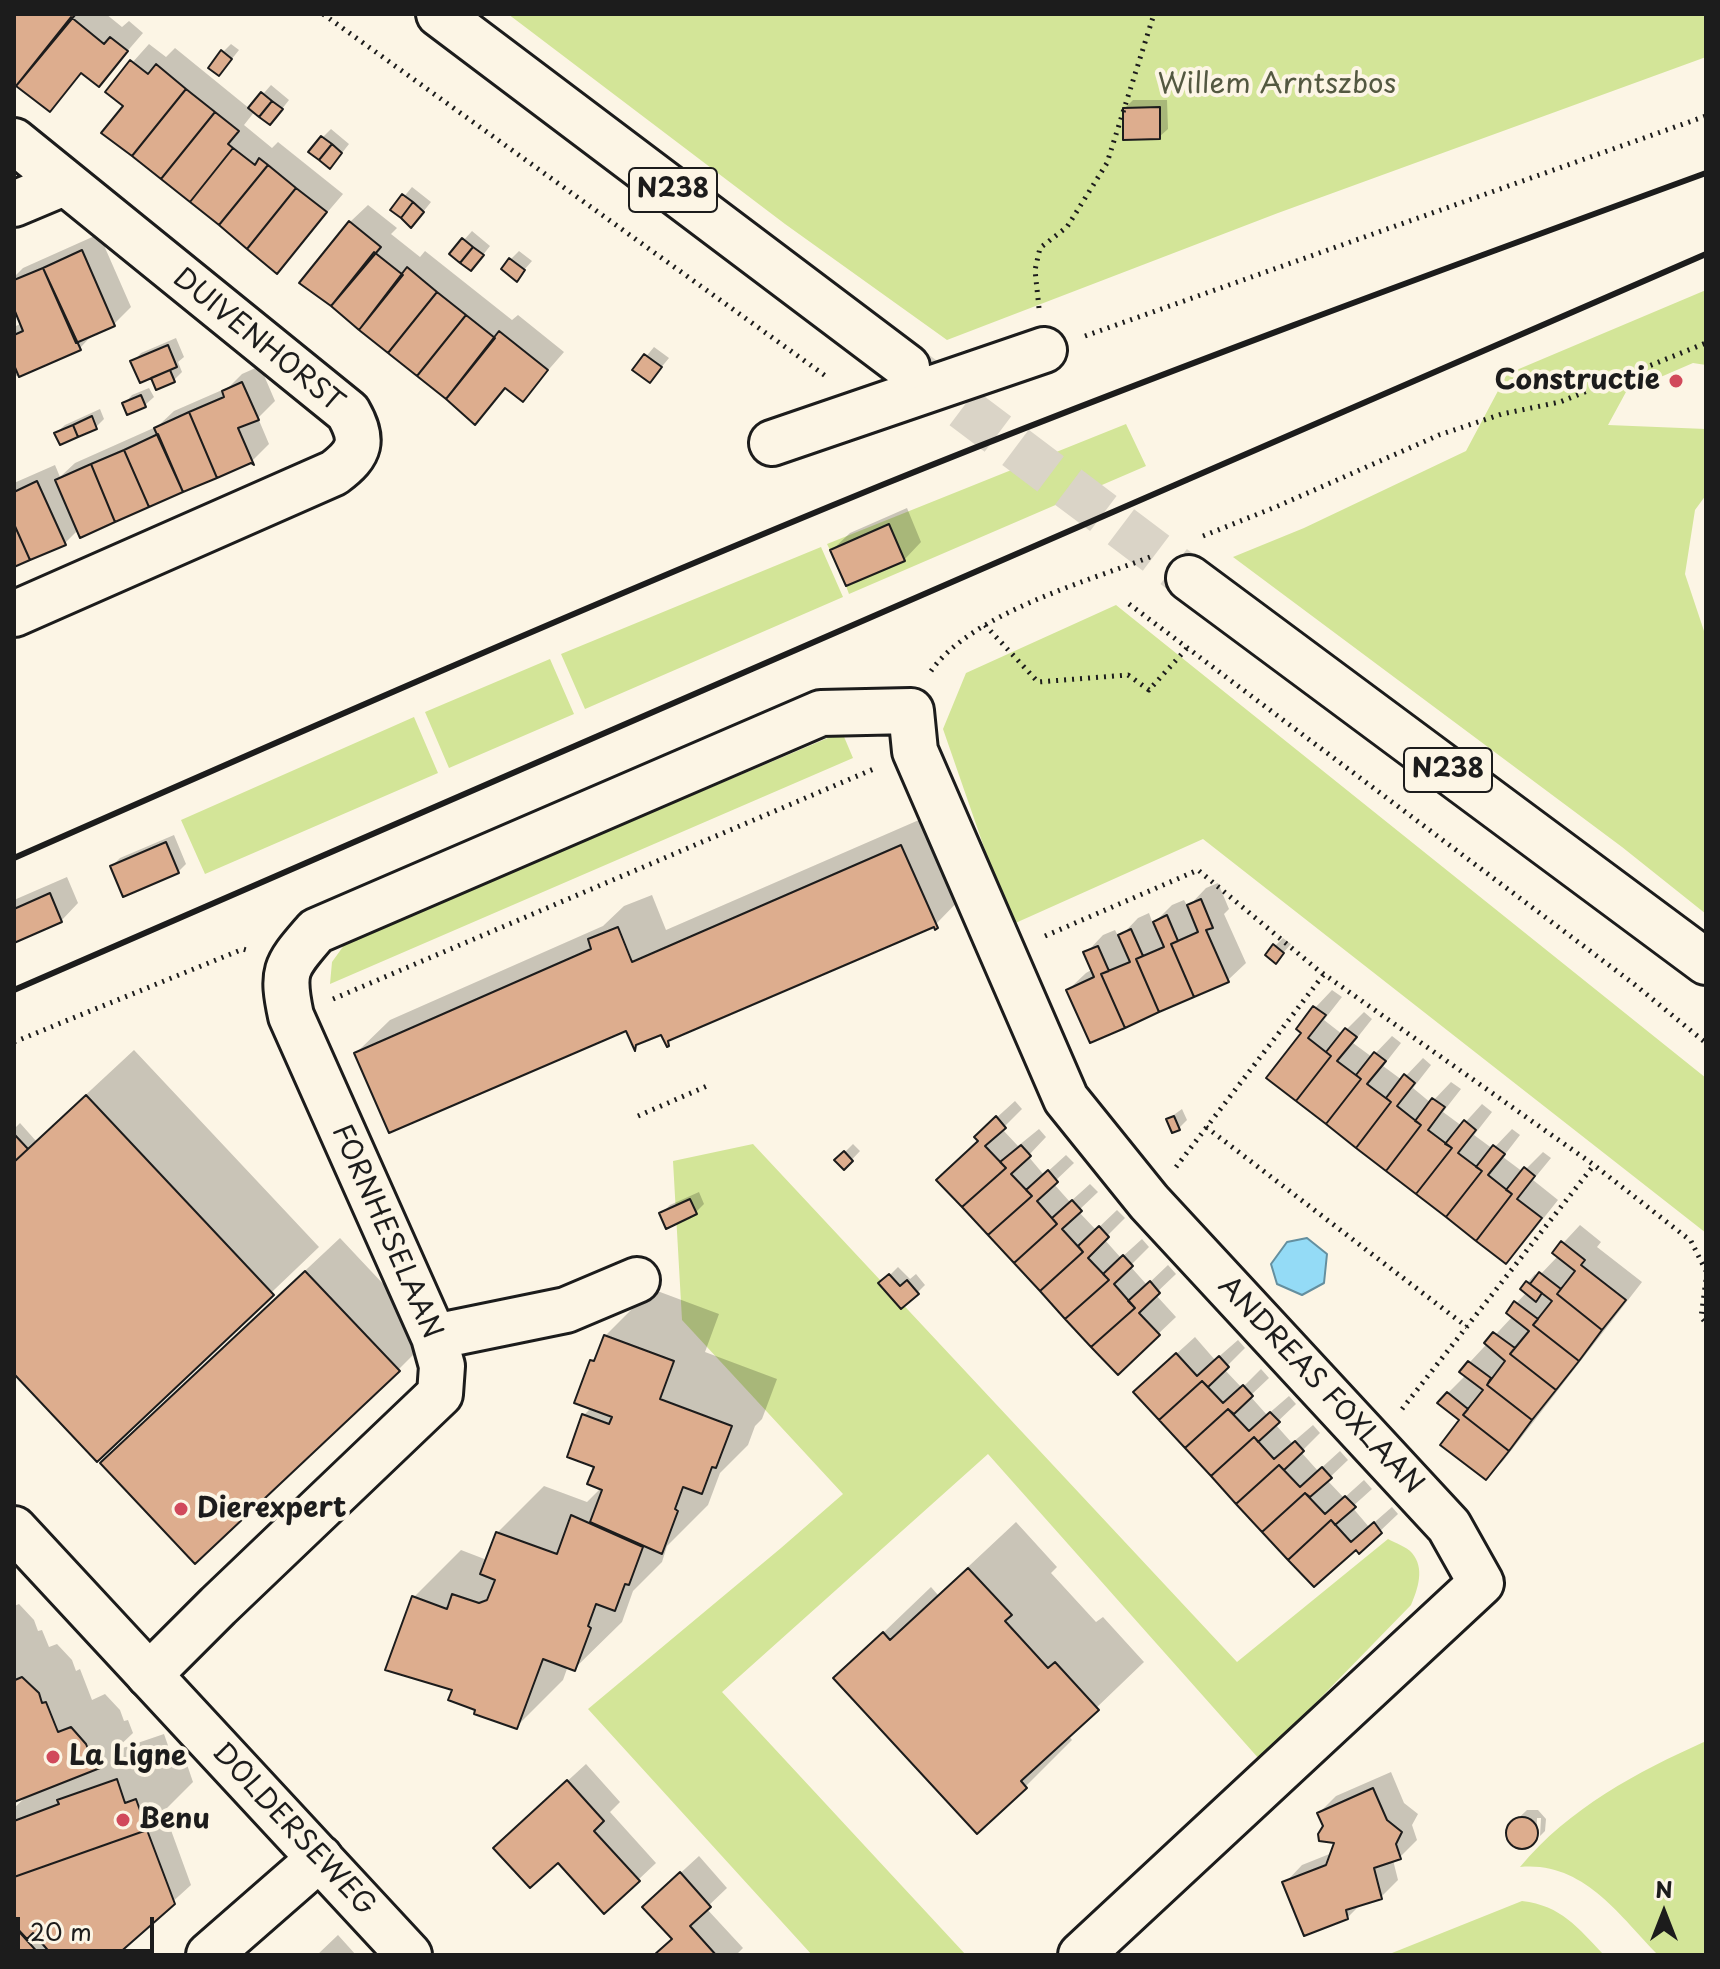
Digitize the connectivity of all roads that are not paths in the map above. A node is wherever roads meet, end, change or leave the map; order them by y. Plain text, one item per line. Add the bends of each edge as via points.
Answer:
1 (439, 14) edge
2 (14, 141) edge
3 (64, 183) junction
4 (14, 204) edge
5 (1044, 350) road end
6 (907, 367) tunnel mouth
7 (772, 443) dead end
8 (1189, 578) tunnel mouth
9 (14, 614) edge
10 (289, 962) joint
11 (1706, 962) edge
12 (637, 1280) dead end
13 (434, 1337) junction
14 (14, 1529) edge
15 (149, 1675) junction
16 (320, 1858) junction
17 (209, 1955) edge
18 (409, 1955) edge
19 (1081, 1955) edge

1 - 6 street, N238
2 - 3 street, DUIVENHORST
3 - 4 street
3 - 9 street, DUIVENHORST via 348,412 358,429 358,446 334,473
5 - 7 street
8 - 11 street, N238
10 - 13 street, FORNHESELAAN via 291,1016
10 - 19 street, ANDREAS FOXLAAN via 316,931 821,713 913,731 1066,1099 1149,1202 1449,1526 1481,1583
12 - 13 street via 566,1310
13 - 15 street, FORNHESELAAN via 442,1366 440,1394
14 - 15 street, DOLDERSEWEG
15 - 16 street, DOLDERSEWEG
16 - 17 street
16 - 18 street, DOLDERSEWEG

